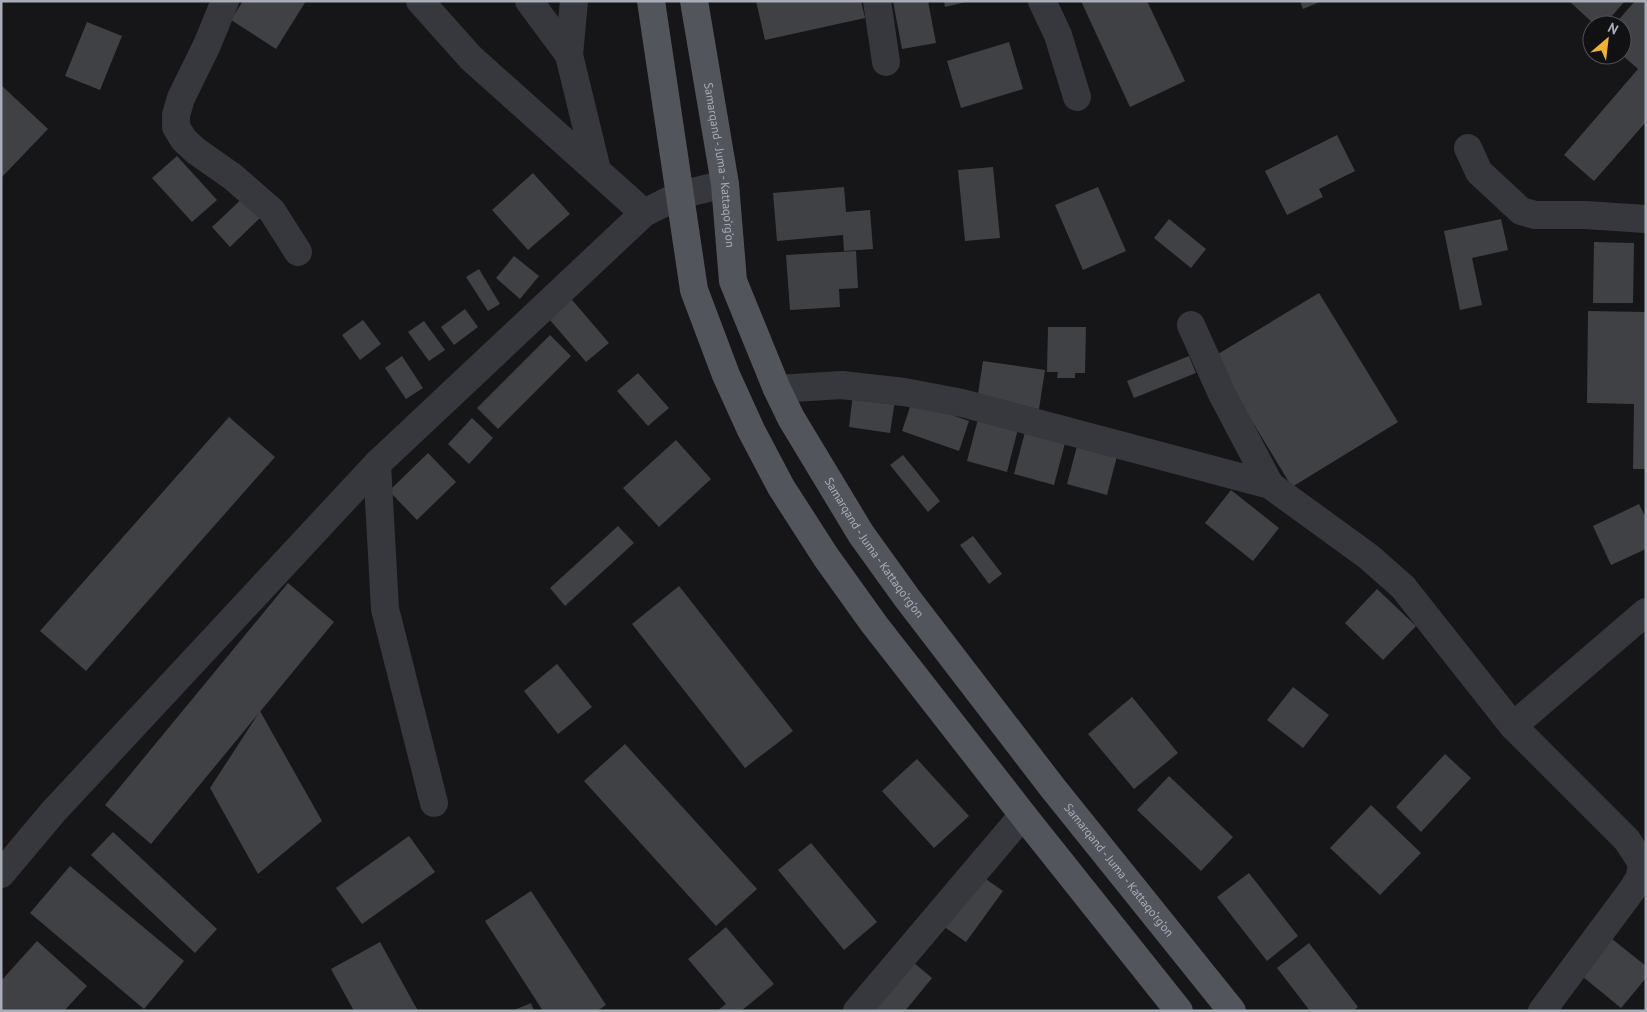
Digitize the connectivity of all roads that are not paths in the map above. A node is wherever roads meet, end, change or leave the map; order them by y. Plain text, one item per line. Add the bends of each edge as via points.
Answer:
1 (225, 1) edge
2 (420, 1) edge
3 (528, 1) edge
4 (574, 1) edge
5 (651, 1) edge
6 (694, 1) edge
7 (877, 1) edge
8 (1042, 1) edge
9 (569, 55) junction
10 (886, 62) dead end
11 (1077, 97) dead end
12 (1468, 148) dead end
13 (597, 170) junction
14 (725, 184) junction
15 (680, 195) junction
16 (644, 213) junction
17 (1646, 220) edge
18 (298, 252) dead end
19 (1192, 325) dead end
20 (777, 389) junction
21 (377, 464) junction
22 (1270, 485) junction
23 (1646, 612) edge
24 (1513, 726) junction
25 (434, 803) dead end
26 (1023, 815) junction
27 (1636, 845) edge
28 (1, 874) edge
29 (857, 1011) edge
30 (1179, 1011) edge
31 (1232, 1011) edge
32 (1542, 1011) edge

1 - 18 street via 181,98 176,127 196,151 233,177 272,211
2 - 13 street via 472,58
3 - 9 street
4 - 9 street
5 - 15 main road
6 - 14 main road, Samarqand - Juma - Kattaqo‘rg‘on
7 - 10 street
8 - 11 street via 1058,35
9 - 13 street
12 - 17 street via 1478,172 1521,211 1535,215
13 - 16 street
14 - 15 street
14 - 20 main road, Samarqand - Juma - Kattaqo‘rg‘on via 733,281
15 - 16 street
15 - 26 main road via 694,290 751,430 782,487 874,624
16 - 21 street
19 - 22 street via 1222,394
20 - 22 street via 842,385 904,392 981,408
20 - 31 main road, Samarqand - Juma - Kattaqo‘rg‘on via 822,472 907,598 1052,787
21 - 25 street via 385,609
21 - 28 street via 52,812
22 - 24 street via 1369,557 1403,587
23 - 24 street
24 - 27 street
26 - 29 street
26 - 30 main road
27 - 32 street via 1642,863 1640,877

